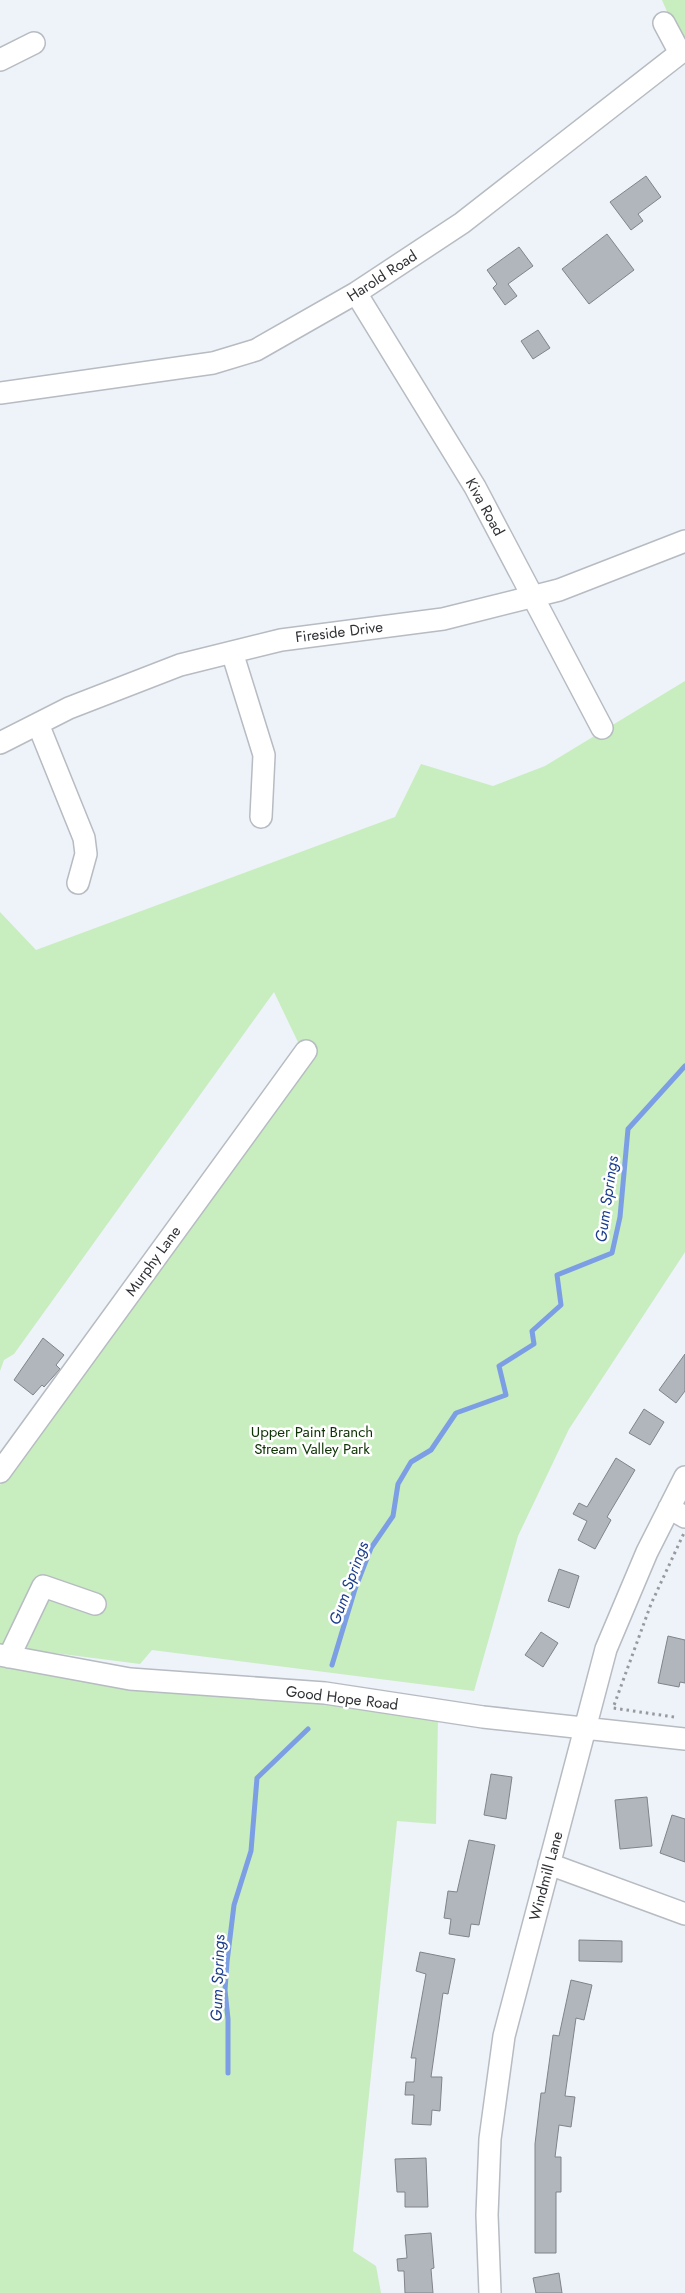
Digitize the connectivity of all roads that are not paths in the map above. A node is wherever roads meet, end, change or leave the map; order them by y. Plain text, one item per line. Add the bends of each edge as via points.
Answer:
1 (664, 23) dead end
2 (34, 43) dead end
3 (0, 60) edge
4 (356, 293) junction
5 (0, 393) edge
6 (685, 541) edge
7 (533, 597) junction
8 (232, 652) junction
9 (38, 724) junction
10 (602, 728) dead end
11 (0, 743) edge
12 (260, 817) dead end
13 (78, 883) dead end
14 (306, 1051) dead end
15 (0, 1472) edge
16 (685, 1477) edge
17 (677, 1512) edge
18 (95, 1604) dead end
19 (4, 1656) edge
20 (585, 1728) junction
21 (685, 1740) edge
22 (549, 1864) junction
23 (685, 1914) edge
24 (490, 2293) edge

1 - 4 street, Harold Road via 680,53 462,223
2 - 3 street
4 - 5 street, Harold Road via 256,350 213,363
4 - 7 street, Kiva Road via 475,487
6 - 7 street, Fireside Drive
7 - 8 street, Fireside Drive via 443,619 280,640
7 - 10 street, Kiva Road
8 - 9 street, Fireside Drive via 180,665 69,708
8 - 12 street via 264,755
9 - 11 street, Fireside Drive
9 - 13 street via 84,838 86,854
14 - 15 street, Murphy Lane
16 - 17 street, Windmill Lane
17 - 20 street, Windmill Lane via 647,1552 606,1649
18 - 19 street via 43,1586
19 - 20 street, Good Hope Road via 130,1679 325,1693 483,1717
20 - 21 street, Good Hope Road
20 - 22 street, Windmill Lane
22 - 23 street
22 - 24 street, Windmill Lane via 504,2036 490,2139 487,2215

